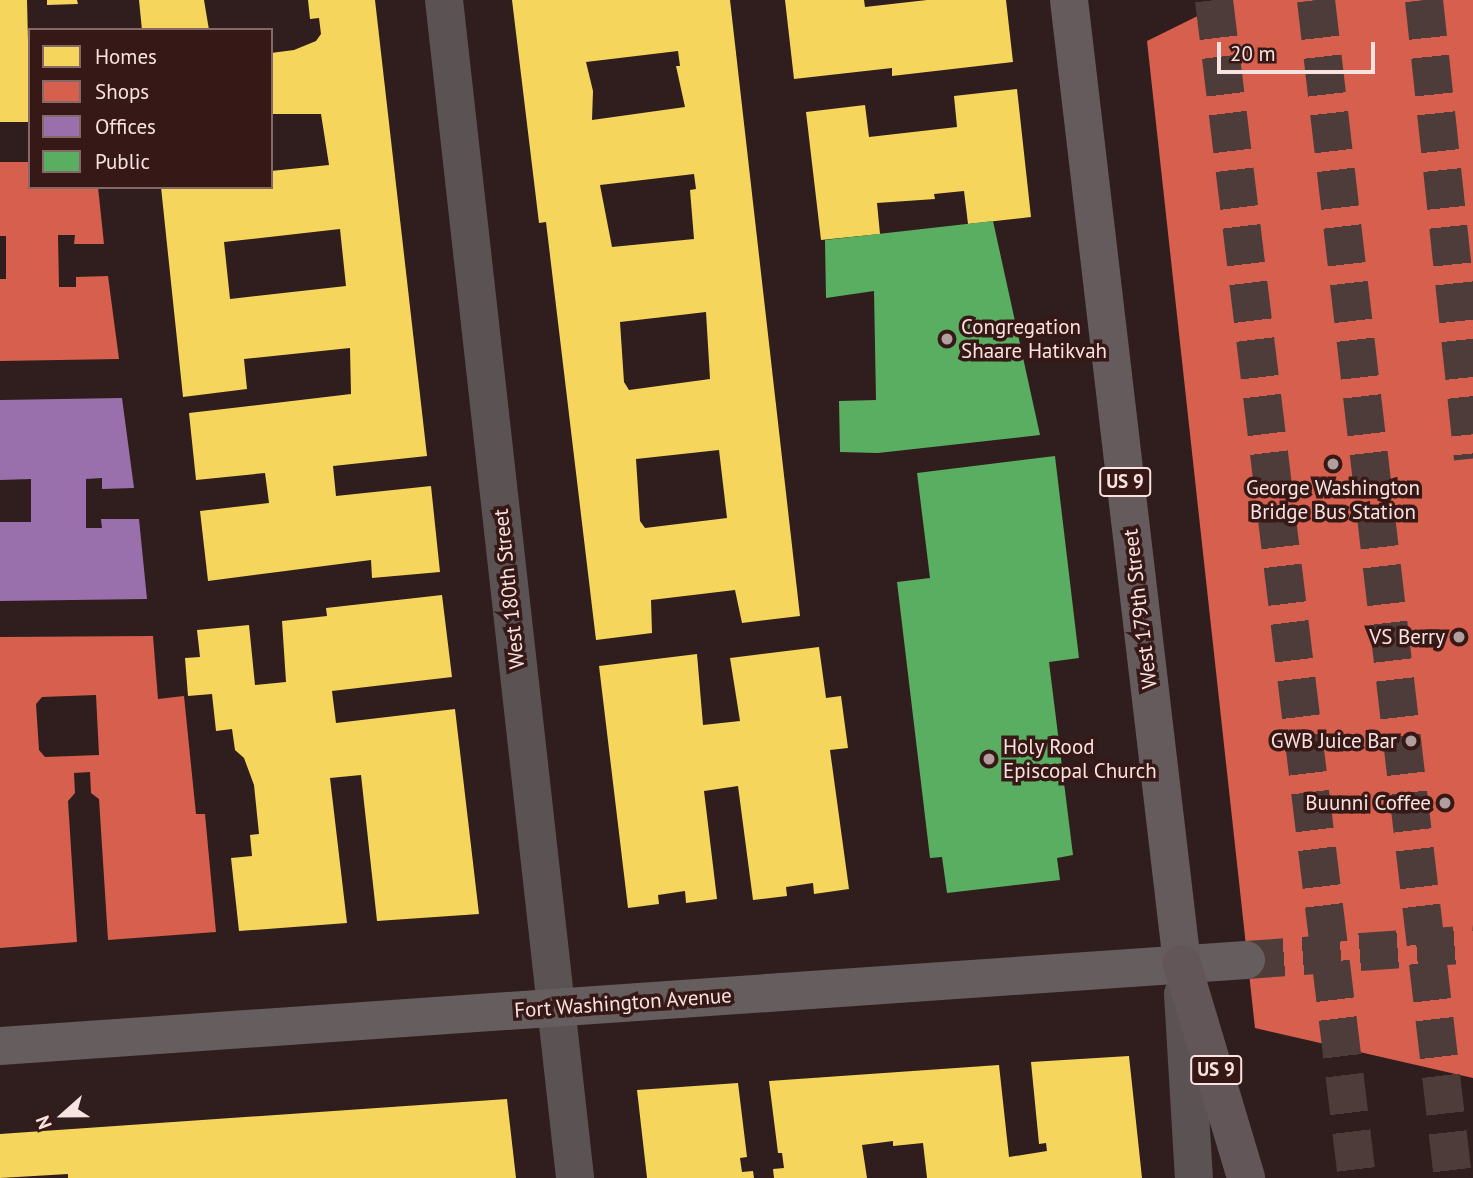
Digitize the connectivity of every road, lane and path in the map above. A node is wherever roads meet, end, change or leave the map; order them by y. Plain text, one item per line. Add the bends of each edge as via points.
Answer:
1 (444, 0) edge
2 (1069, 0) edge
3 (1246, 960) tunnel mouth
4 (1182, 964) junction
5 (556, 1008) junction
6 (0, 1046) edge
7 (1246, 1177) edge
8 (575, 1178) edge
9 (1194, 1178) edge

1 - 5 street, West 180th Street
2 - 4 main road, West 179th Street / US 9
3 - 4 main road, Fort Washington Avenue
4 - 5 main road, Fort Washington Avenue
4 - 7 highway, US 9
4 - 9 street, West 179th Street
5 - 6 main road, Fort Washington Avenue
5 - 8 street, West 180th Street

